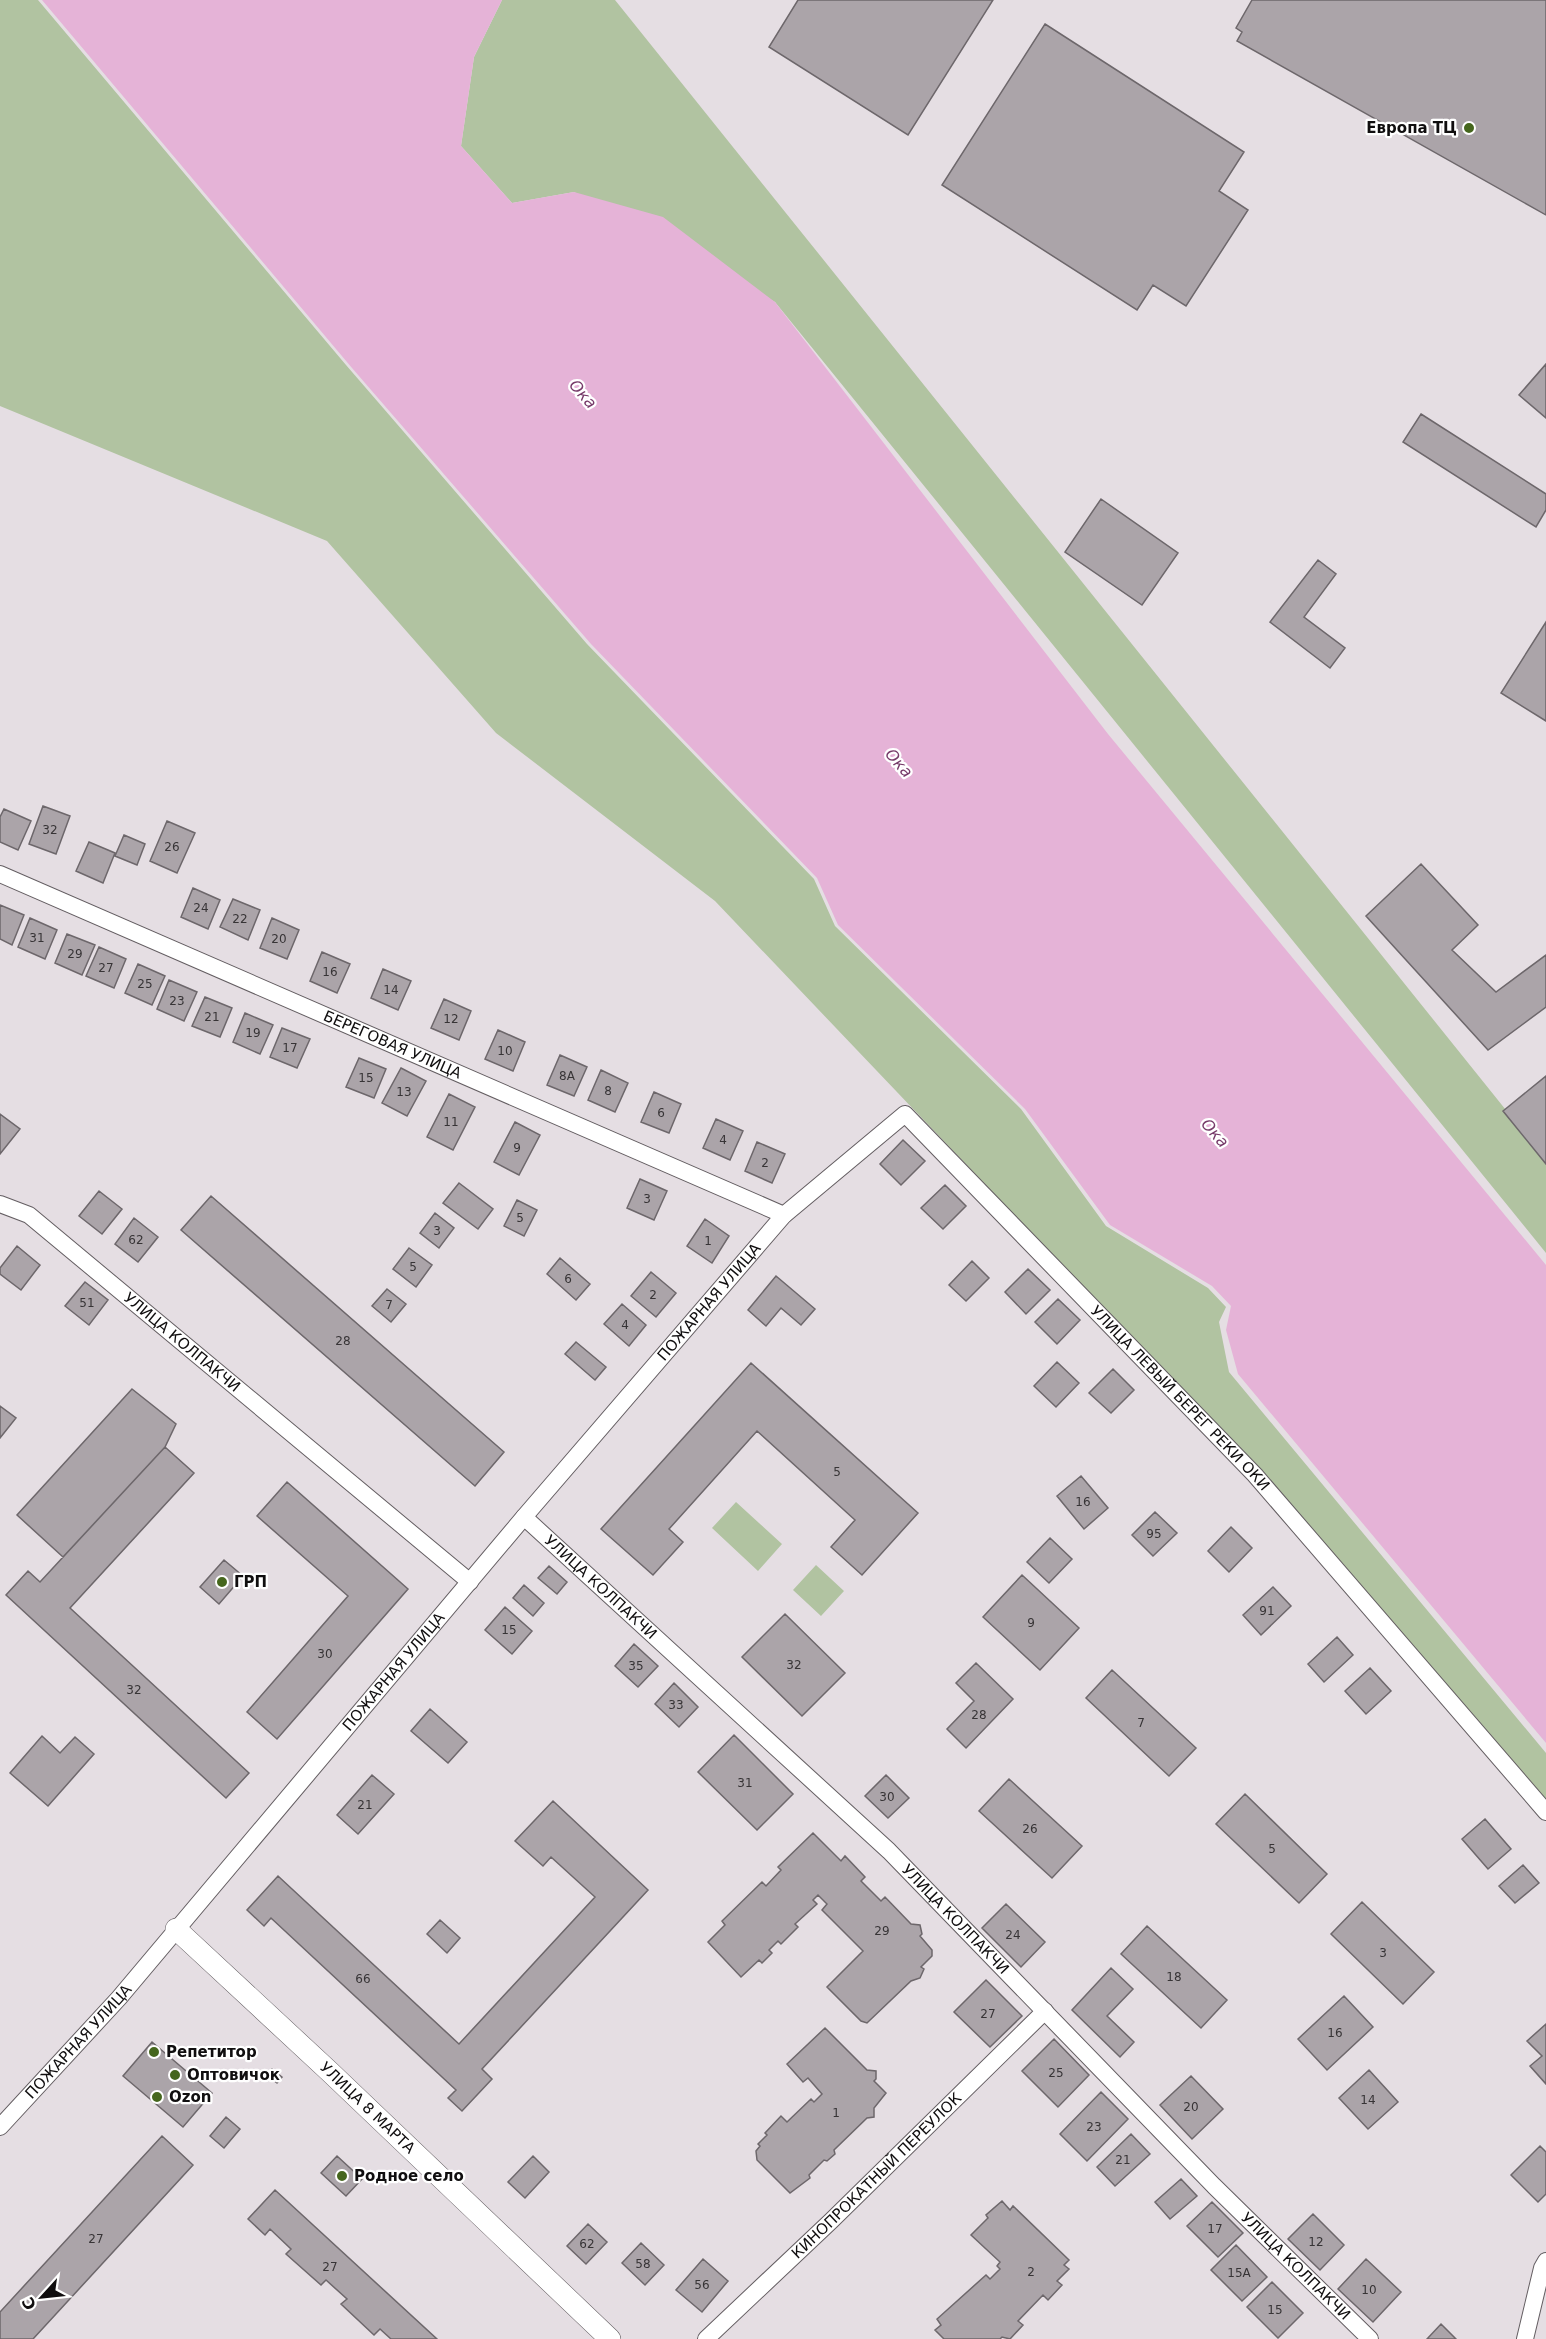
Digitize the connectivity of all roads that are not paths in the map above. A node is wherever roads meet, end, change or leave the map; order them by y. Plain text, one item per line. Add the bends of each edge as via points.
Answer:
1 (0, 874) edge
2 (0, 1204) edge
3 (784, 1215) junction
4 (524, 1517) junction
5 (470, 1582) junction
6 (1546, 1812) edge
7 (176, 1929) junction
8 (1045, 2011) junction
9 (0, 2127) edge
10 (1546, 2261) edge
11 (610, 2339) edge
12 (706, 2339) edge
13 (1370, 2339) edge
14 (1525, 2339) edge

1 - 3 street, БЕРЕГОВАЯ УЛИЦА
2 - 5 street, УЛИЦА КОЛПАКЧИ via 29,1215
3 - 4 street, ПОЖАРНАЯ УЛИЦА
3 - 6 street, УЛИЦА ЛЕВЫЙ БЕРЕГ РЕКИ ОКИ via 905,1114 1255,1475
4 - 5 street, ПОЖАРНАЯ УЛИЦА
4 - 8 street, УЛИЦА КОЛПАКЧИ via 889,1851
5 - 7 street, ПОЖАРНАЯ УЛИЦА
7 - 9 street, ПОЖАРНАЯ УЛИЦА via 119,1998
7 - 11 street, УЛИЦА 8 МАРТА
8 - 12 street, КИНОПРОКАТНЫЙ ПЕРЕУЛОК
8 - 13 street, УЛИЦА КОЛПАКЧИ via 1214,2186
10 - 14 street

